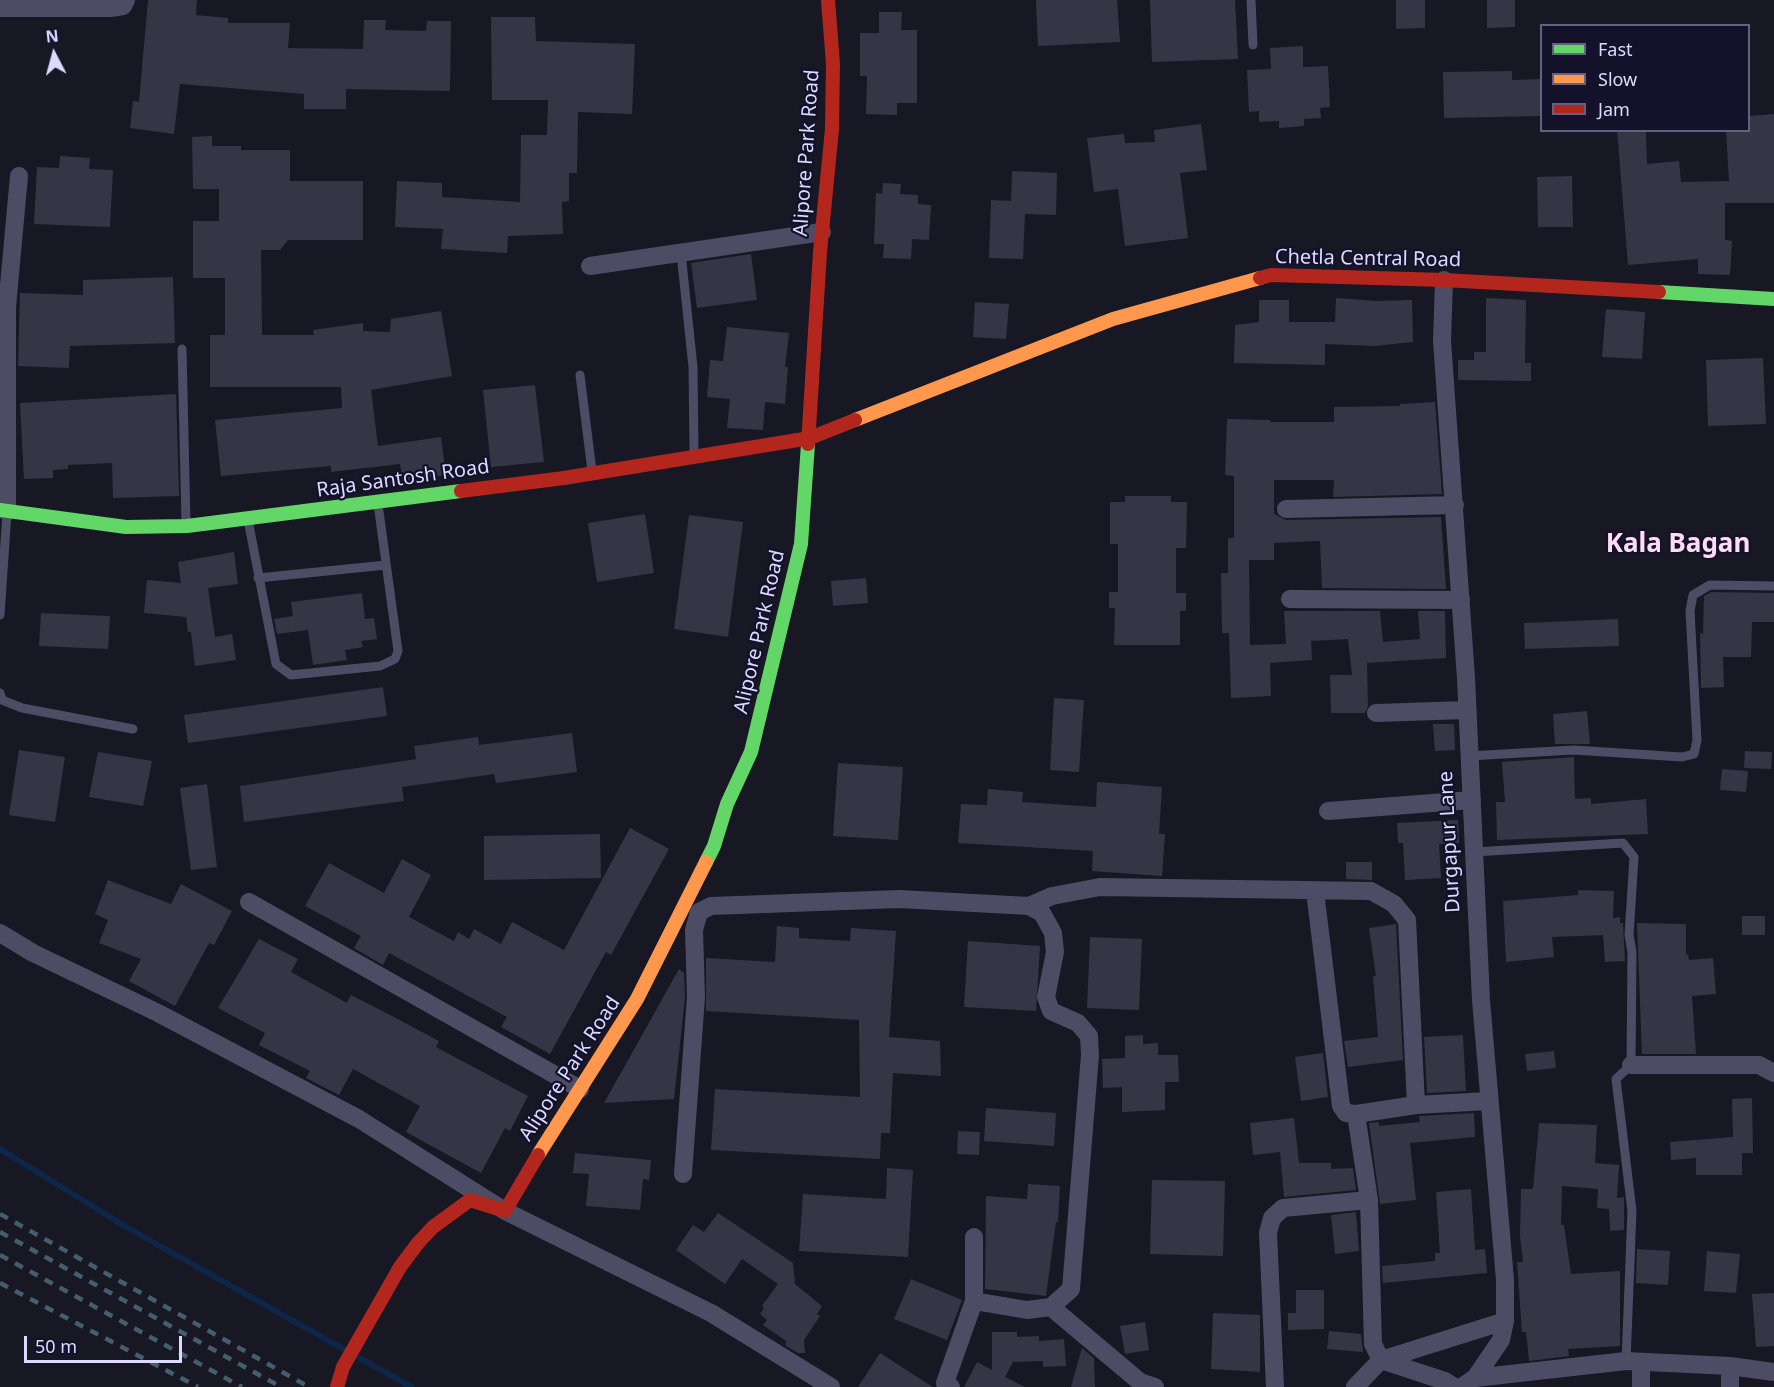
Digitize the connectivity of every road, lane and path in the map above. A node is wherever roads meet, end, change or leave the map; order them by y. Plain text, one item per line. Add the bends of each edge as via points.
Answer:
1 (126, 0) edge
2 (828, 0) edge
3 (1251, 0) edge
4 (0, 8) edge
5 (1253, 45) dead end
6 (19, 176) dead end
7 (822, 232) junction
8 (681, 253) junction
9 (590, 266) dead end
10 (1444, 280) junction
11 (1774, 299) edge
12 (182, 349) dead end
13 (579, 375) dead end
14 (810, 438) junction
15 (694, 454) junction
16 (592, 474) junction
17 (377, 502) junction
18 (1455, 505) junction
19 (1286, 509) dead end
20 (4, 511) edge
21 (248, 520) junction
22 (187, 526) junction
23 (386, 565) junction
24 (258, 578) junction
25 (1774, 586) edge
26 (1290, 599) dead end
27 (1461, 600) junction
28 (0, 615) edge
29 (0, 693) edge
30 (1466, 710) junction
31 (1376, 713) dead end
32 (133, 729) dead end
33 (1468, 756) junction
34 (1472, 800) junction
35 (1328, 811) dead end
36 (1474, 852) junction
37 (1315, 891) junction
38 (249, 902) dead end
39 (1029, 906) junction
40 (0, 933) edge
41 (1631, 1065) junction
42 (1774, 1073) edge
43 (580, 1089) junction
44 (1488, 1101) junction
45 (1416, 1105) junction
46 (1356, 1114) junction
47 (683, 1174) dead end
48 (1369, 1200) junction
49 (505, 1211) junction
50 (974, 1237) dead end
51 (974, 1301) junction
52 (1051, 1307) junction
53 (1505, 1321) junction
54 (1381, 1360) junction
55 (1633, 1362) junction
56 (1730, 1366) junction
57 (1774, 1372) edge
58 (1469, 1382) edge
59 (337, 1387) edge
60 (831, 1387) edge
61 (951, 1387) edge
62 (1155, 1387) edge
63 (1275, 1387) edge
64 (1355, 1387) edge
65 (1454, 1387) edge
66 (1641, 1387) edge
67 (1730, 1387) edge

1 - 4 street via 123,6 111,9
2 - 7 main road, Alipore Park Road via 833,64 832,129
3 - 5 lane
6 - 20 street via 7,307
7 - 8 street
7 - 14 main road, Alipore Park Road
8 - 9 street
8 - 15 lane via 693,367
10 - 11 main road, Chetla Central Road
10 - 14 main road, Chetla Central Road via 1271,274 1113,319
10 - 18 street, Durgapur Lane via 1442,341
12 - 22 lane
13 - 16 lane
14 - 15 main road, Raja Santosh Road
14 - 43 main road, Alipore Park Road via 801,544 751,752 727,804 714,846 683,910 637,999
15 - 16 main road, Raja Santosh Road
16 - 17 main road, Raja Santosh Road
17 - 21 main road, Raja Santosh Road
17 - 23 lane
18 - 19 street
18 - 27 street, Durgapur Lane
20 - 22 main road, Raja Santosh Road via 126,527
20 - 28 lane
21 - 22 main road, Raja Santosh Road
21 - 24 lane
23 - 24 lane
23 - 24 lane via 398,651 396,659 380,666 291,675 272,656
25 - 33 lane via 1710,585 1693,595 1690,611 1697,740 1694,754 1682,757 1574,750
26 - 27 street
27 - 30 street, Durgapur Lane
29 - 32 lane via 2,700 22,708
30 - 31 street
30 - 33 street, Durgapur Lane
33 - 34 street, Durgapur Lane
34 - 35 street
34 - 36 street, Durgapur Lane
36 - 41 lane via 1623,843 1634,857 1629,935
36 - 44 street, Durgapur Lane
37 - 39 street via 1100,887 1052,896
37 - 45 street via 1371,891 1394,904 1407,920
37 - 46 street via 1341,1106 1346,1113
38 - 43 street
39 - 47 street via 899,899 711,906 699,912 694,930 696,996
39 - 52 street via 1042,913 1053,933 1055,952 1046,997 1051,1011 1078,1023 1089,1036 1071,1289
40 - 49 street via 359,1119
41 - 42 street via 1759,1065
41 - 55 lane via 1616,1079 1632,1211
43 - 49 main road, Alipore Park Road
44 - 45 street
44 - 53 street, Durgapur Lane
45 - 46 street
46 - 48 street
48 - 54 street via 1374,1344
48 - 63 street via 1283,1208 1272,1218 1268,1233
49 - 59 main road via 470,1200 433,1227 381,1300 343,1367
49 - 60 street via 711,1313
50 - 51 street
51 - 52 street via 1027,1310
51 - 61 street via 945,1383
52 - 62 street via 1140,1382
53 - 54 street
53 - 58 street, Durgapur Lane via 1501,1340
54 - 64 street
54 - 65 street
55 - 56 street
55 - 58 street
55 - 66 street
56 - 57 street
56 - 67 street

